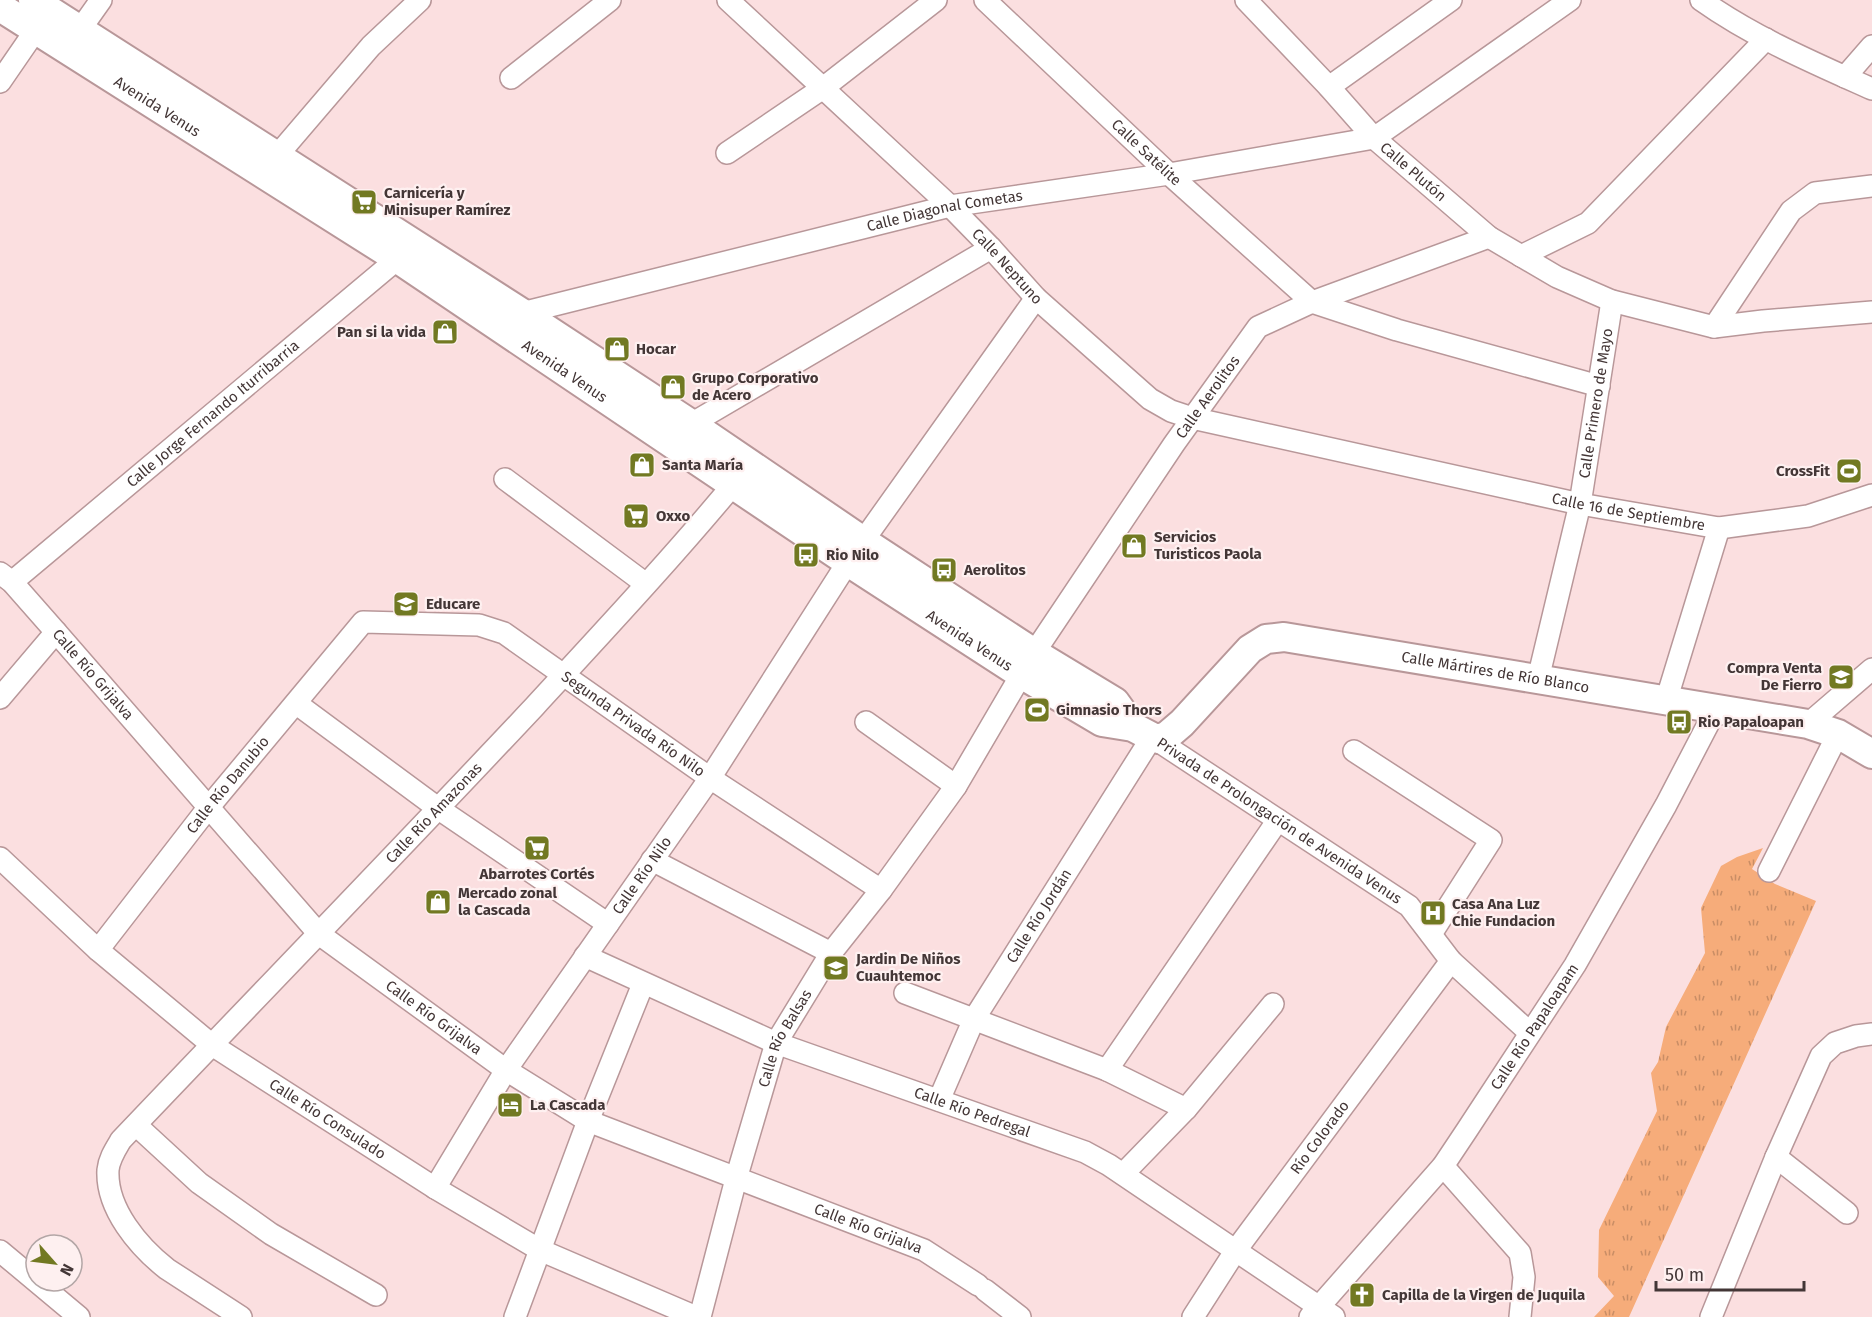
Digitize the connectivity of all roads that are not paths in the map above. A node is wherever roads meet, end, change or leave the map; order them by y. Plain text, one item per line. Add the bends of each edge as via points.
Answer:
1 (101, 0) edge
2 (420, 0) edge
3 (610, 0) edge
4 (728, 0) edge
5 (936, 0) edge
6 (984, 0) edge
7 (1246, 0) edge
8 (1451, 0) edge
9 (1570, 0) edge
10 (1701, 0) edge
11 (0, 7) edge
12 (1730, 8) edge
13 (39, 13) edge
14 (73, 39) junction
15 (1766, 39) junction
16 (1872, 45) edge
17 (1845, 77) junction
18 (511, 78) dead end
19 (0, 82) edge
20 (1329, 87) junction
21 (822, 88) junction
22 (1872, 89) edge
23 (1374, 138) junction
24 (727, 153) dead end
25 (276, 157) junction
26 (1169, 174) junction
27 (1872, 186) edge
28 (950, 206) junction
29 (1489, 237) junction
30 (991, 248) junction
31 (406, 252) junction
32 (1521, 256) junction
33 (1036, 298) junction
34 (1612, 301) junction
35 (1312, 302) junction
36 (1872, 312) edge
37 (522, 313) junction
38 (1714, 327) junction
39 (1599, 386) junction
40 (1192, 418) junction
41 (691, 424) junction
42 (669, 442) junction
43 (1384, 459) joint
44 (741, 475) junction
45 (505, 479) dead end
46 (1872, 495) edge
47 (1580, 504) junction
48 (1719, 528) junction
49 (856, 552) junction
50 (6, 577) edge
51 (646, 584) junction
52 (363, 622) joint
53 (56, 632) junction
54 (1028, 663) junction
55 (1872, 669) edge
56 (563, 675) junction
57 (1538, 679) junction
58 (0, 698) edge
59 (1666, 701) junction
60 (297, 704) junction
61 (1716, 709) junction
62 (867, 722) dead end
63 (1808, 724) junction
64 (1142, 732) junction
65 (1838, 734) junction
66 (1354, 751) dead end
67 (1872, 754) edge
68 (710, 778) junction
69 (956, 786) junction
70 (208, 808) junction
71 (439, 809) junction
72 (1278, 820) junction
73 (0, 858) edge
74 (652, 860) junction
75 (1769, 871) dead end
76 (881, 890) junction
77 (608, 924) junction
78 (319, 934) junction
79 (1431, 934) junction
80 (98, 950) junction
81 (831, 953) junction
82 (585, 956) junction
83 (1451, 961) junction
84 (643, 984) junction
85 (905, 993) dead end
86 (1273, 1004) dead end
87 (974, 1019) junction
88 (1530, 1033) junction
89 (1872, 1034) edge
90 (776, 1043) junction
91 (212, 1046) junction
92 (506, 1070) junction
93 (1107, 1070) junction
94 (939, 1100) junction
95 (1186, 1109) junction
96 (588, 1121) junction
97 (135, 1125) junction
98 (1776, 1157) junction
99 (1443, 1166) junction
100 (1123, 1174) junction
101 (736, 1179) junction
102 (435, 1188) junction
103 (1847, 1213) dead end
104 (541, 1246) junction
105 (1236, 1250) junction
106 (0, 1251) edge
107 (376, 1295) dead end
108 (1320, 1313) edge
109 (78, 1317) edge
110 (241, 1317) edge
111 (515, 1317) edge
112 (698, 1317) edge
113 (1020, 1317) edge
114 (1193, 1317) edge
115 (1520, 1317) edge
116 (1711, 1317) edge

1 - 14 street
2 - 25 street via 371,46
3 - 18 street
4 - 21 street, Calle Neptuno
5 - 21 street
6 - 26 street, Calle Satélite
7 - 20 street, Calle Plutón
8 - 20 street
9 - 23 street
10 - 12 street
11 - 13 main road, Avenida Venus
12 - 15 street
13 - 14 main road, Avenida Venus
13 - 19 street
14 - 25 main road, Avenida Venus
14 - 31 main road, Avenida Venus
15 - 17 street
15 - 32 street via 1588,224
16 - 17 street
17 - 22 street
20 - 23 street, Calle Plutón
21 - 24 street
21 - 28 street, Calle Neptuno
23 - 26 street, Calle Diagonal Cometas
23 - 29 street, Calle Plutón
25 - 31 main road, Avenida Venus
26 - 28 street, Calle Diagonal Cometas
26 - 35 street, Calle Satélite
27 - 38 street via 1815,193 1791,211
28 - 30 street, Calle Neptuno
28 - 37 street, Calle Diagonal Cometas
29 - 32 street, Calle Plutón
29 - 35 street, Calle Aerolitos
30 - 33 street, Calle Neptuno
30 - 41 street
31 - 37 main road, Avenida Venus
31 - 42 main road, Avenida Venus
31 - 50 street, Calle Jorge Fernando Iturribarria
32 - 34 street, Calle Plutón
33 - 40 street, Calle Neptuno via 1150,399
33 - 49 street, Calle Río Nilo
34 - 38 street, Calle Plutón
34 - 39 street, Calle Primero de Mayo
35 - 39 street
35 - 40 street, Calle Aerolitos via 1258,327
36 - 38 street
37 - 41 main road, Avenida Venus
39 - 47 street, Calle Primero de Mayo
40 - 43 street, Calle Neptuno
40 - 54 street, Calle Aerolitos
41 - 42 street
41 - 44 main road, Avenida Venus
42 - 44 main road, Avenida Venus
43 - 47 street, Calle 16 de Septiembre
44 - 49 main road, Avenida Venus
44 - 51 street, Calle Río Amazonas
45 - 51 street
46 - 48 street, Calle 16 de Septiembre via 1808,516
47 - 48 street, Calle 16 de Septiembre
47 - 57 street, Calle Primero de Mayo
48 - 59 street
49 - 54 main road, Avenida Venus
49 - 68 street, Calle Río Nilo
50 - 53 street, Calle Río Grijalva
51 - 56 street, Calle Río Amazonas
52 - 56 street, Segunda Privada Río Nilo via 479,626 504,633
52 - 60 street, Calle Río Danubio
53 - 58 street
53 - 70 street, Calle Río Grijalva
54 - 64 main road, Avenida Venus via 1115,702
54 - 69 street, Calle Río Balsas
55 - 63 street
56 - 68 street, Segunda Privada Río Nilo
56 - 71 street, Calle Río Amazonas
57 - 59 main road, Calle Mártires de Río Blanco
57 - 64 main road, Calle Mártires de Río Blanco via 1276,637 1250,649 1172,733 1159,739
59 - 61 main road, Calle Mártires de Río Blanco
60 - 70 street, Calle Río Danubio
60 - 71 street
61 - 63 main road, Calle Mártires de Río Blanco
61 - 88 street, Calle Río Papaloapam via 1575,965
62 - 69 street
63 - 65 main road, Calle Mártires de Río Blanco
64 - 72 street, Privada de Prolongación de Avenida Venus
64 - 87 street, Calle Río Jordán
65 - 67 main road, Calle Mártires de Río Blanco
65 - 75 street
66 - 79 street via 1491,840
68 - 74 street, Calle Río Nilo
68 - 76 street, Segunda Privada Río Nilo
69 - 76 street, Calle Río Balsas
70 - 78 street, Calle Río Grijalva
70 - 80 street, Calle Río Danubio
71 - 77 street
71 - 78 street, Calle Río Amazonas
72 - 79 street, Privada de Prolongación de Avenida Venus via 1409,906
72 - 93 street
73 - 80 street, Calle Río Consulado
74 - 77 street, Calle Río Nilo
74 - 81 street
76 - 81 street, Calle Río Balsas
77 - 82 street, Calle Río Nilo
78 - 91 street, Calle Río Amazonas
78 - 92 street, Calle Río Grijalva
79 - 83 street, Privada de Prolongación de Avenida Venus
80 - 91 street, Calle Río Consulado
81 - 90 street, Calle Río Balsas
82 - 84 street, Calle Río Pedregal
82 - 92 street, Calle Río Nilo
83 - 88 street, Privada de Prolongación de Avenida Venus
83 - 105 street, Río Colorado
84 - 90 street, Calle Río Pedregal
84 - 96 street
85 - 87 street
86 - 95 street
87 - 93 street
87 - 94 street, Calle Río Jordán
88 - 99 street, Calle Río Papaloapam
89 - 98 street via 1835,1043 1821,1056
90 - 94 street, Calle Río Pedregal
90 - 101 street, Calle Río Balsas
91 - 97 street, Calle Río Amazonas
91 - 102 street, Calle Río Consulado
92 - 96 street, Calle Río Grijalva
92 - 102 street, Calle Río Nilo
93 - 95 street
94 - 100 street, Calle Río Pedregal via 1085,1152
95 - 100 street
96 - 101 street, Calle Río Grijalva
96 - 104 street
97 - 107 street via 208,1190 271,1234
97 - 110 street, Calle Río Amazonas via 112,1155 108,1168 112,1198 132,1234 156,1261
98 - 103 street
98 - 116 street
99 - 108 street, Calle Río Papaloapam
99 - 115 street via 1520,1253 1524,1277
100 - 105 street, Calle Río Pedregal
101 - 112 street, Calle Río Balsas
101 - 113 street, Calle Río Grijalva via 924,1250
102 - 104 street, Calle Río Consulado
104 - 111 street
104 - 112 street, Calle Río Consulado
105 - 108 street, Calle Río Pedregal
105 - 114 street, Río Colorado
106 - 109 street

